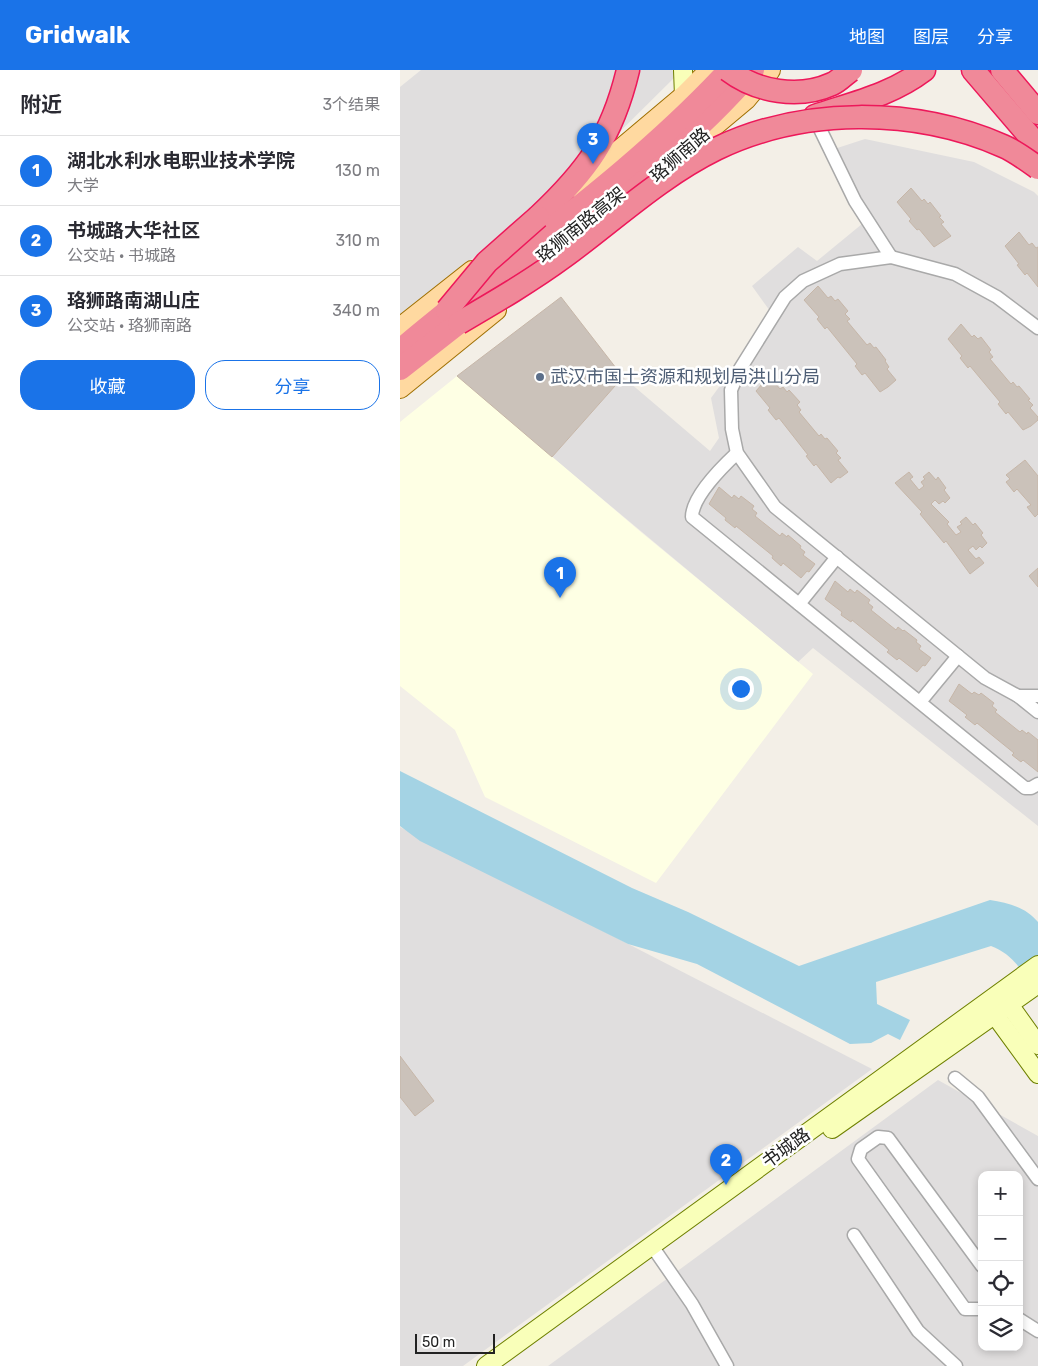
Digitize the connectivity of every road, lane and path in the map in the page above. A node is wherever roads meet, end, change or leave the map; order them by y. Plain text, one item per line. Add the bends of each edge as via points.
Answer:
1 (628, 70) edge
2 (641, 70) edge
3 (683, 70) edge
4 (708, 70) edge
5 (729, 70) edge
6 (753, 70) edge
7 (770, 70) edge
8 (851, 70) edge
9 (924, 70) edge
10 (973, 70) edge
11 (1002, 70) edge
12 (684, 96) junction
13 (1038, 113) edge
14 (615, 117) junction
15 (788, 124) junction
16 (820, 129) dead end
17 (1038, 146) edge
18 (1038, 168) edge
19 (891, 257) junction
20 (453, 317) junction
21 (400, 328) edge
22 (1038, 328) edge
23 (400, 350) edge
24 (400, 369) edge
25 (400, 388) edge
26 (737, 453) junction
27 (837, 557) junction
28 (799, 604) junction
29 (958, 656) junction
30 (1018, 696) junction
31 (1038, 696) edge
32 (920, 702) junction
33 (1038, 712) edge
34 (1038, 784) edge
35 (1038, 965) edge
36 (1028, 985) edge
37 (1004, 998) junction
38 (989, 1010) junction
39 (1038, 1045) edge
40 (1038, 1074) edge
41 (955, 1078) dead end
42 (1038, 1179) edge
43 (854, 1235) dead end
44 (655, 1251) junction
45 (978, 1261) edge
46 (978, 1308) edge
47 (1023, 1322) edge
48 (1038, 1331) edge
49 (486, 1366) edge
50 (506, 1366) edge
51 (727, 1366) edge
52 (956, 1366) edge

1 - 14 highway
2 - 14 highway via 629,98
3 - 12 main road
4 - 12 main road
5 - 8 highway, bridge via 751,84 789,92 833,83
5 - 20 highway, 珞狮南路高架, bridge via 645,151
6 - 20 highway, 珞狮南路高架, bridge via 700,125 662,158
7 - 25 main road, 珞狮南路 via 746,99 702,137 569,251
9 - 15 highway, bridge via 906,84 878,97
10 - 17 highway
11 - 13 highway
12 - 21 main road
14 - 20 highway, bridge via 581,173 566,191 487,262
15 - 18 highway, bridge via 861,118 933,123 1004,146
15 - 20 highway, bridge via 715,150 681,170 562,258
16 - 19 street via 855,201
19 - 22 street via 955,274 996,297
19 - 26 street via 840,264 803,280 785,297 740,368 731,390 732,429
20 - 23 highway, 珞狮南路高架
20 - 24 highway, 珞狮南路高架
26 - 27 street via 775,507
26 - 28 street via 692,507 692,517
27 - 28 street
27 - 29 street
28 - 32 street
29 - 30 street via 985,678
29 - 32 street
30 - 31 street
30 - 33 street
32 - 34 street via 1025,788
35 - 36 main road, 书城路
36 - 37 main road, 书城路
37 - 38 main road, 书城路
37 - 39 main road
38 - 40 main road
38 - 44 main road, 书城路 via 966,1034
41 - 42 street via 978,1097
43 - 52 street via 918,1331
44 - 49 main road, 书城路
44 - 50 main road, 书城路
44 - 51 street via 692,1304
45 - 46 street via 888,1138 878,1137 862,1149 858,1159 965,1309
47 - 48 street

